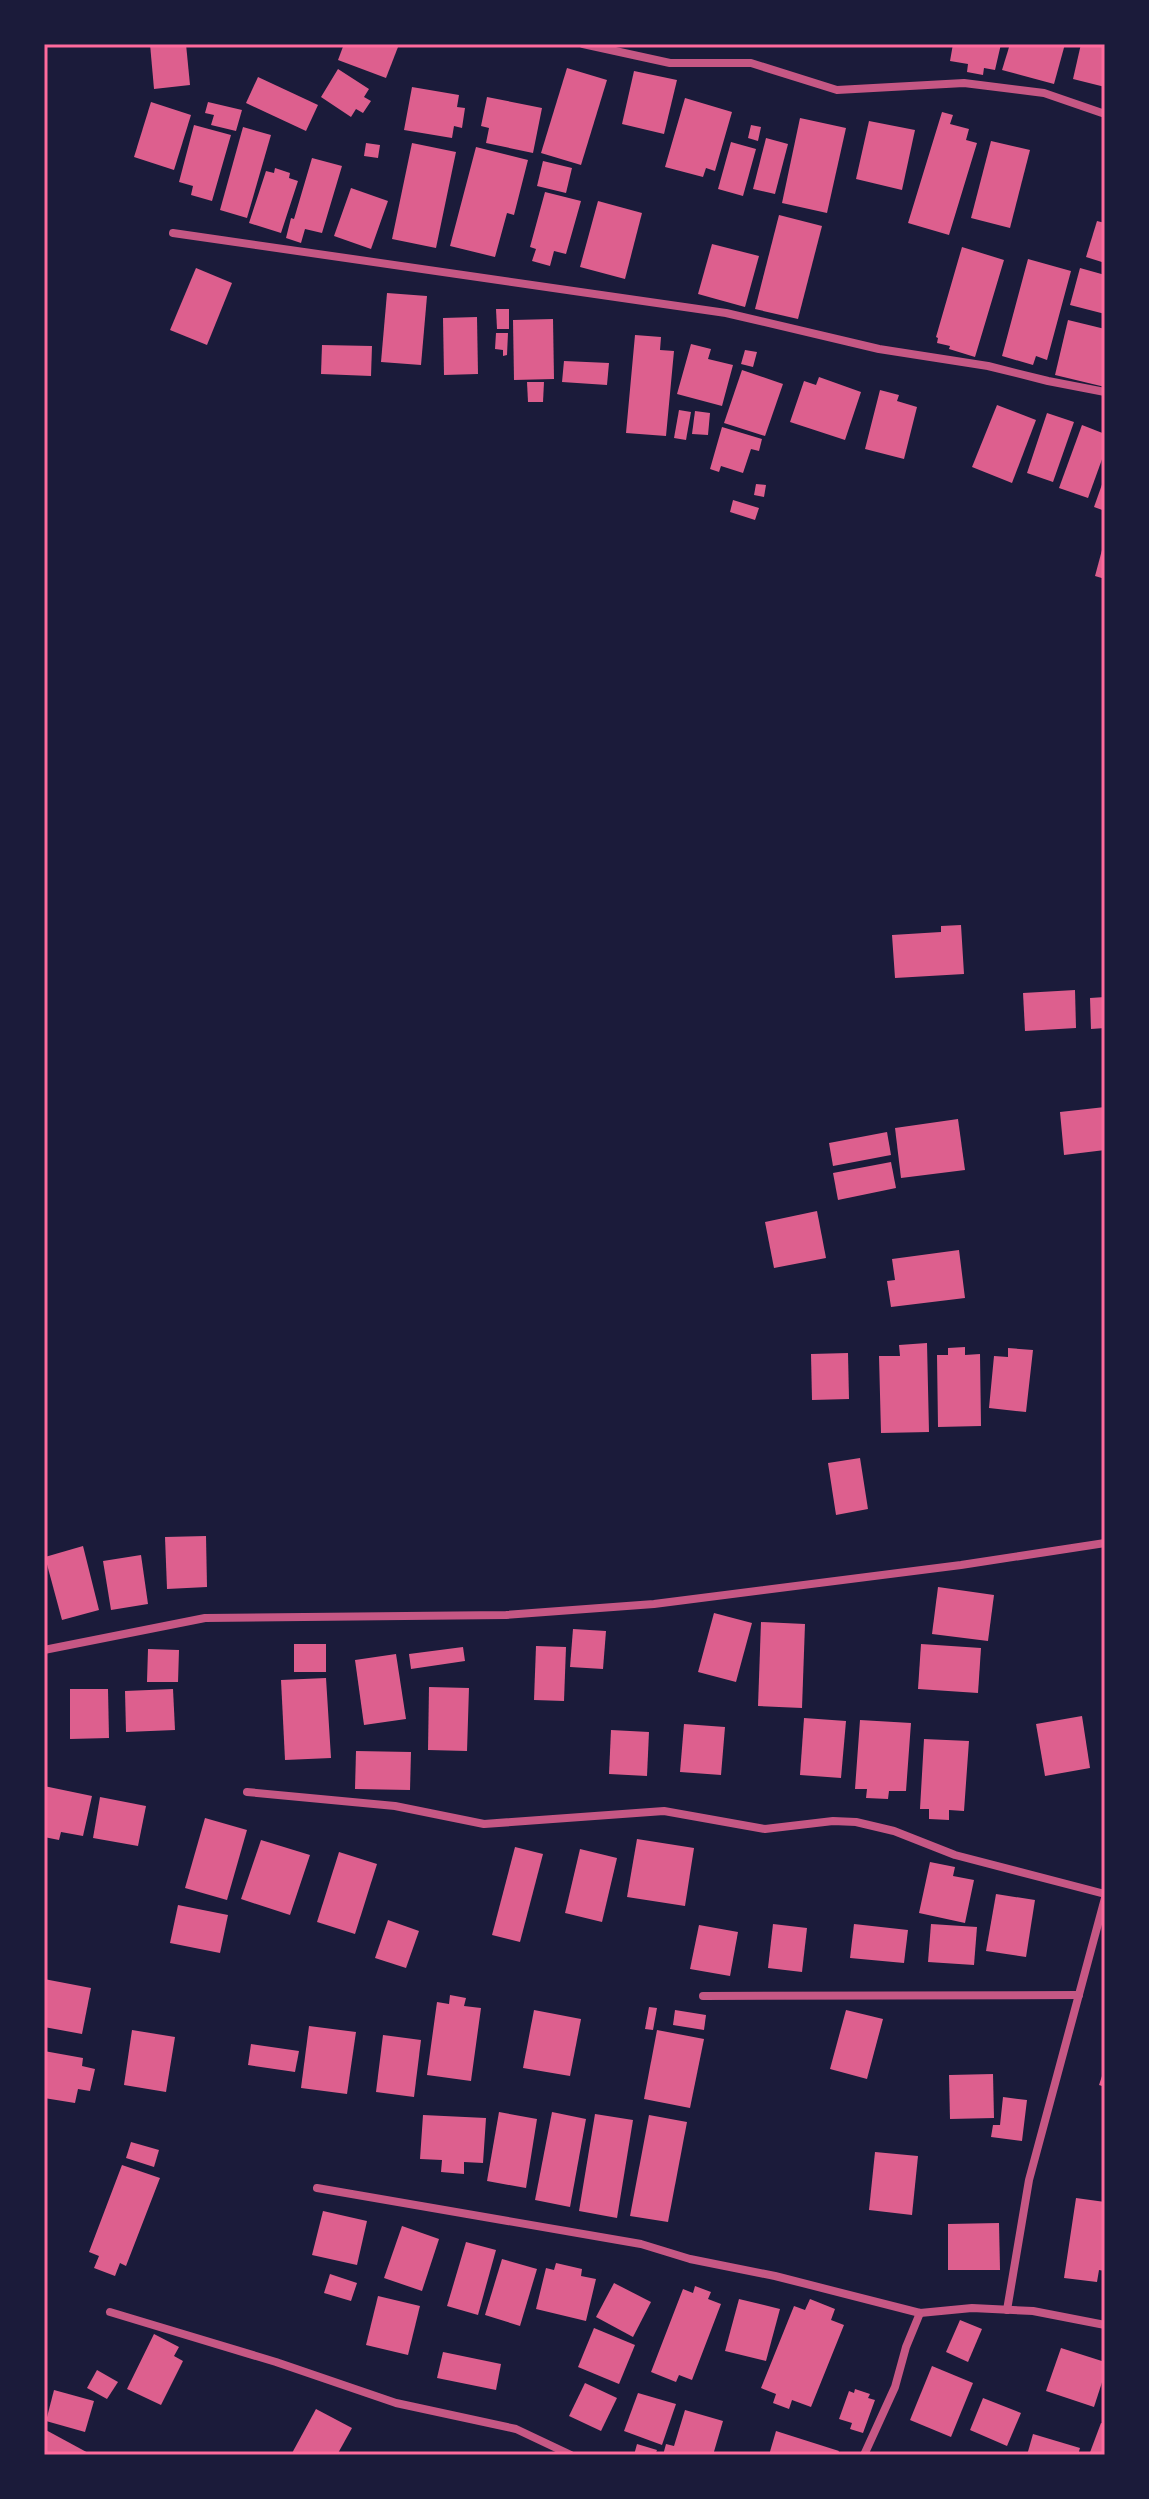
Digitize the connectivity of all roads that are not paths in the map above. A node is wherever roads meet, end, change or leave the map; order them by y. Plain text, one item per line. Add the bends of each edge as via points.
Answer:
1 (583, 44) edge
2 (1105, 114) edge
3 (173, 233) dead end
4 (1105, 392) edge
5 (1105, 1543) edge
6 (44, 1650) edge
7 (247, 1792) dead end
8 (1105, 1896) edge
9 (1079, 1995) junction
10 (703, 1996) dead end
11 (317, 2188) dead end
12 (1007, 2310) junction
13 (110, 2312) dead end
14 (920, 2313) junction
15 (1105, 2325) edge
16 (571, 2455) edge
17 (864, 2455) edge

1 - 2 street via 670,63 751,63 837,90 964,83 1044,93
3 - 4 street via 726,313 879,349
5 - 6 street via 654,1604 506,1615 205,1618
7 - 8 street via 395,1806 484,1824 664,1811 765,1829 856,1822
8 - 9 street
9 - 10 street
9 - 12 street via 1029,2180
11 - 14 street via 641,2244
12 - 14 street
12 - 15 street
13 - 16 street via 396,2403 516,2429
14 - 17 street

